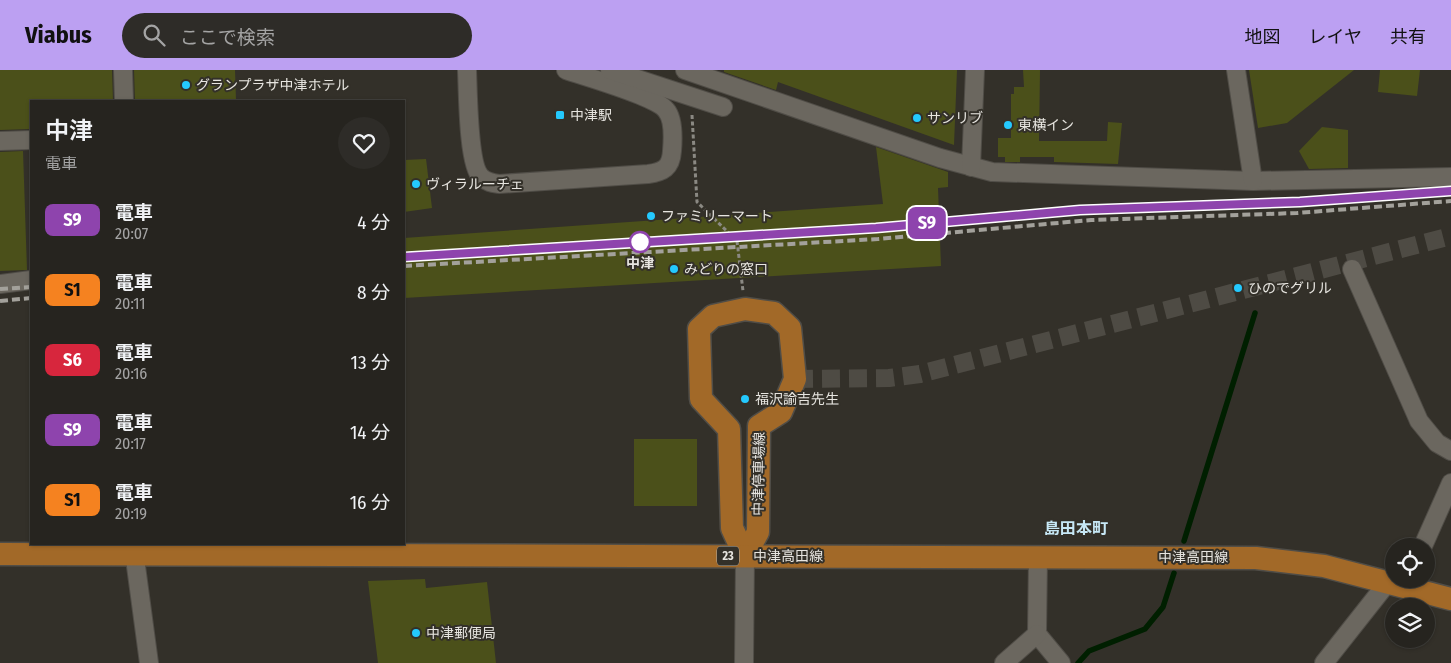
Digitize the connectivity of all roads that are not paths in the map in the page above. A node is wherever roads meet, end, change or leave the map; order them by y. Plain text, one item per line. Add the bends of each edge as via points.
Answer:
1 (123, 70) edge
2 (467, 70) edge
3 (566, 70) edge
4 (610, 70) edge
5 (685, 70) edge
6 (974, 70) edge
7 (1236, 70) edge
8 (124, 100) edge
9 (722, 107) dead end
10 (30, 140) edge
11 (0, 141) edge
12 (971, 167) junction
13 (1451, 177) edge
14 (1252, 181) junction
15 (1352, 269) dead end
16 (30, 280) edge
17 (0, 284) edge
18 (1451, 451) edge
19 (1451, 483) edge
20 (1427, 538) edge
21 (134, 549) edge
22 (0, 554) edge
23 (745, 556) junction
24 (1038, 557) junction
25 (1385, 580) edge
26 (1395, 588) edge
27 (1416, 588) edge
28 (1451, 599) edge
29 (1038, 634) junction
30 (149, 663) edge
31 (744, 663) edge
32 (1004, 663) edge
33 (1061, 663) edge
34 (1324, 663) edge

1 - 8 street
2 - 3 street via 474,161 481,177 488,182 499,184 664,171 672,150 672,122 666,109 652,100
4 - 9 street
5 - 12 street
6 - 12 street
7 - 14 street
10 - 11 street
12 - 14 street via 992,172
13 - 14 street
15 - 18 street via 1420,421 1437,443
16 - 17 street
19 - 20 street
21 - 22 main road, 中津高田線 / 23
21 - 23 main road, 中津高田線 / 23
21 - 30 street
23 - 23 main road, 中津停車場線 via 732,528 729,429 700,399 699,329 713,316 745,309 774,313 790,328 795,379 781,412 759,426 758,532
23 - 24 main road, 中津高田線 / 23
23 - 31 street
24 - 25 main road, 中津高田線 / 23 via 1275,560 1324,566
24 - 29 street
26 - 34 street
27 - 28 main road, 中津高田線 / 23
29 - 32 street
29 - 33 street

